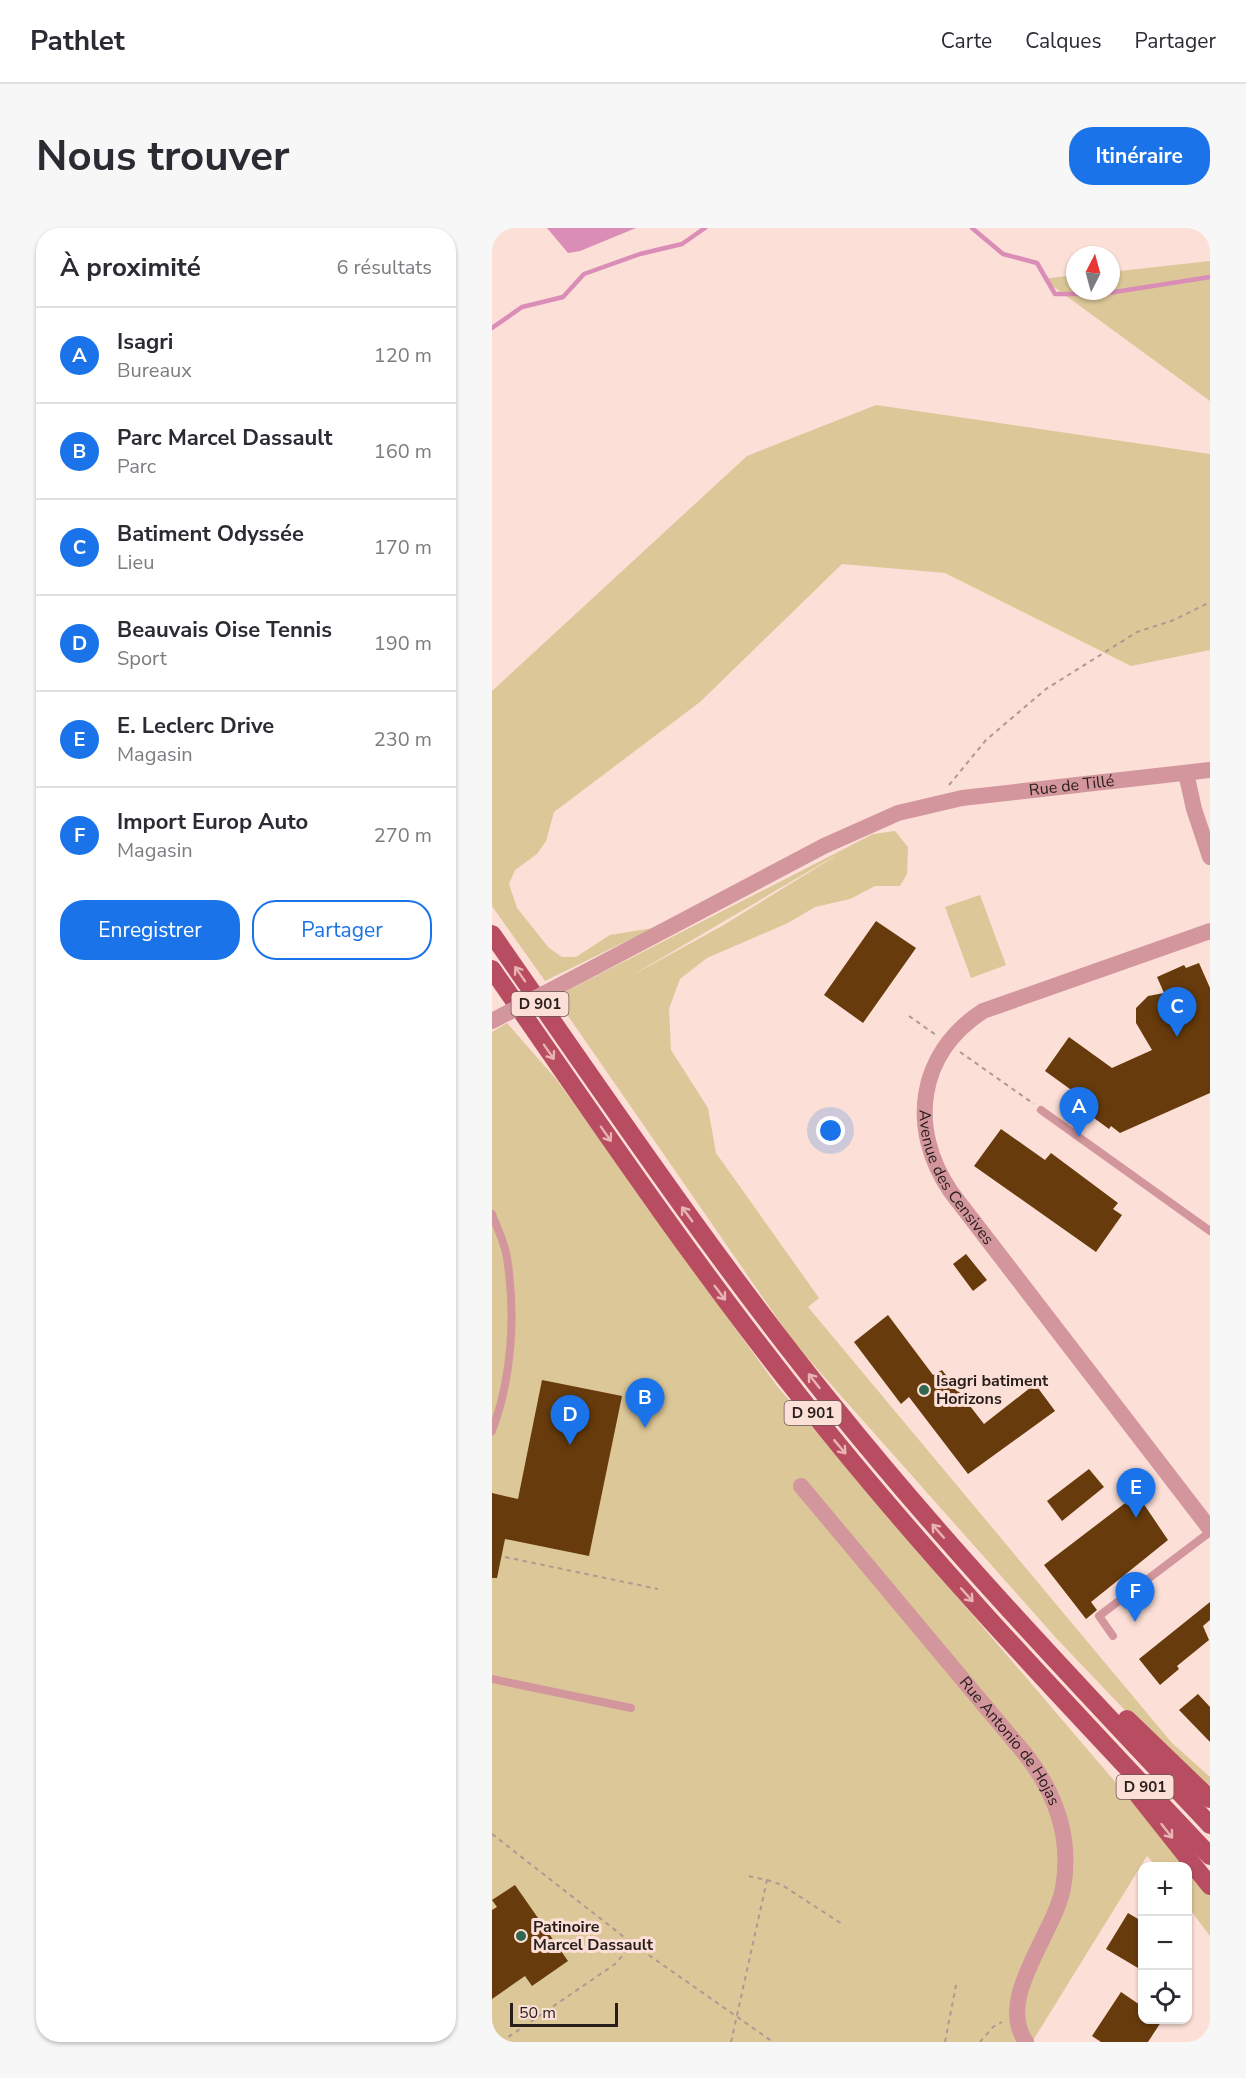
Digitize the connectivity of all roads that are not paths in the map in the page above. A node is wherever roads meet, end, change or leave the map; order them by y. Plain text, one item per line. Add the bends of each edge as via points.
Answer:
1 (1210, 770) edge
2 (1186, 773) junction
3 (1210, 857) edge
4 (1210, 931) edge
5 (492, 934) edge
6 (492, 969) edge
7 (492, 1021) edge
8 (1041, 1110) road end
9 (492, 1214) edge
10 (1210, 1232) edge
11 (492, 1431) edge
12 (801, 1486) dead end
13 (1210, 1531) edge
14 (977, 1575) junction
15 (1113, 1636) dead end
16 (492, 1679) edge
17 (632, 1708) dead end
18 (1080, 1718) junction
19 (1210, 1799) edge
20 (1210, 1825) edge
21 (1210, 1856) edge
22 (1210, 1886) edge
23 (1026, 2042) edge

1 - 2 street, Rue de Tillé
2 - 3 street
2 - 7 street, Rue de Tillé, bridge via 977,796 898,813 841,838
4 - 13 street, Avenue des Censives via 993,1006 965,1024 948,1044 931,1076 924,1113 928,1148 951,1192
14 -> 5 main road, D 901 via 855,1433 746,1294
6 -> 18 main road, D 901 via 752,1337 918,1540
8 - 10 lane
9 - 11 lane via 507,1256 512,1328 504,1388
12 - 23 street, Rue Antonio de Hojas via 1026,1755 1054,1799 1065,1849 1063,1888 1018,1995 1017,2021
13 - 15 lane via 1099,1616
14 - 19 main road via 1044,1633
14 - 20 main road, D 901
16 - 17 lane
18 - 21 main road, D 901
18 -> 22 main road

